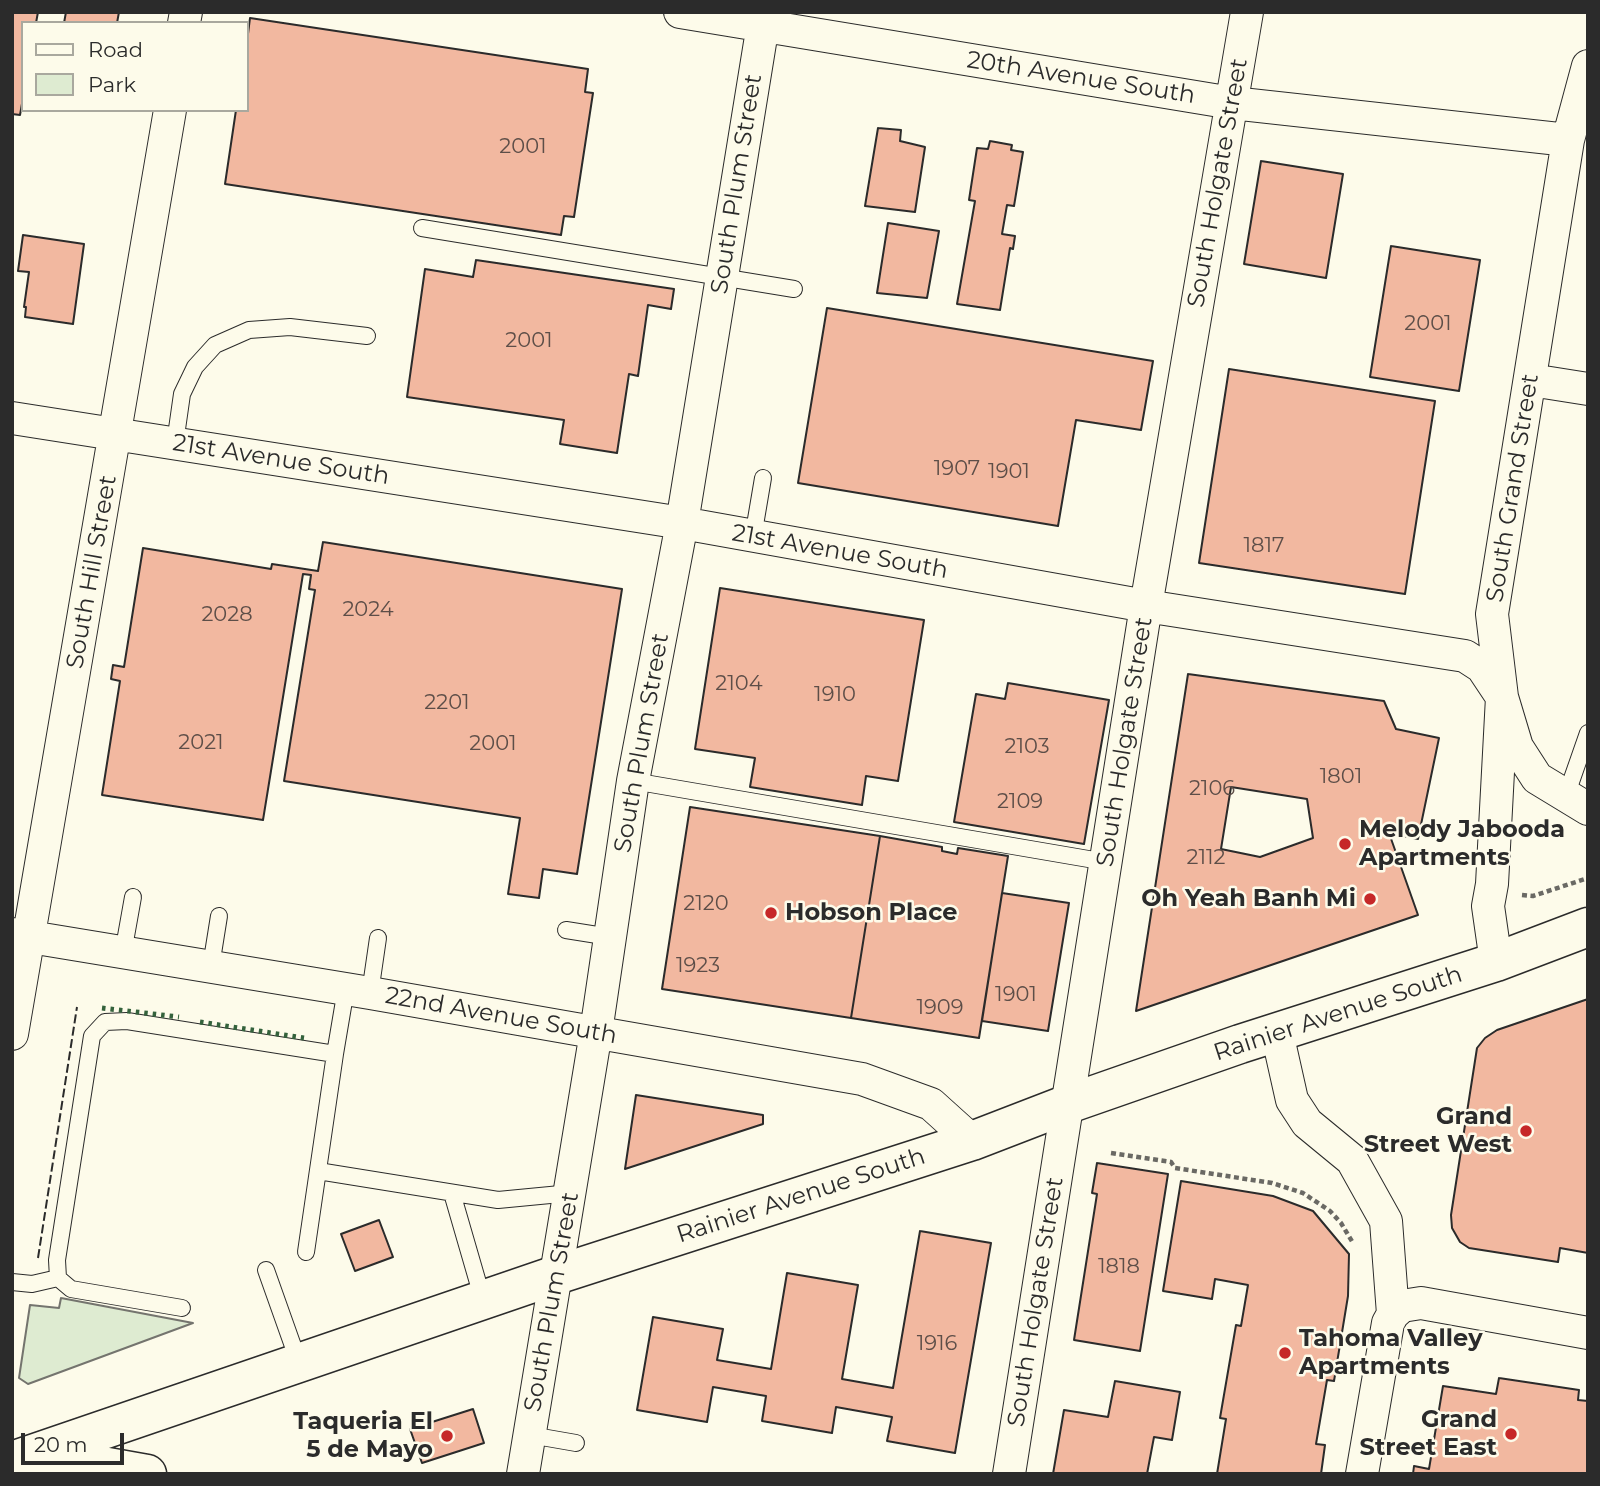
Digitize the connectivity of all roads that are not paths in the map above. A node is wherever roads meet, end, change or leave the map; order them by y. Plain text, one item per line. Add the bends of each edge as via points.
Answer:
1 (680, 12) edge
2 (1247, 12) edge
3 (764, 19) edge
4 (1588, 66) edge
5 (1232, 103) junction
6 (170, 112) edge
7 (1568, 140) junction
8 (422, 228) dead end
9 (723, 276) junction
10 (794, 289) dead end
11 (367, 336) dead end
12 (1531, 380) junction
13 (1588, 389) edge
14 (12, 418) edge
15 (116, 436) junction
16 (175, 443) junction
17 (763, 478) dead end
18 (682, 523) junction
19 (753, 537) junction
20 (1146, 606) junction
21 (1503, 697) junction
22 (1588, 733) edge
23 (633, 781) junction
24 (1577, 803) edge
25 (1106, 862) junction
26 (133, 897) dead end
27 (219, 916) dead end
28 (1588, 927) edge
29 (566, 930) dead end
30 (20, 935) edge
31 (610, 937) junction
32 (378, 938) dead end
33 (123, 953) junction
34 (1496, 962) junction
35 (211, 967) junction
36 (358, 991) junction
37 (596, 1032) junction
38 (1277, 1033) junction
39 (12, 1034) edge
40 (335, 1054) junction
41 (1068, 1104) junction
42 (972, 1141) junction
43 (318, 1171) junction
44 (452, 1193) junction
45 (571, 1193) junction
46 (306, 1252) dead end
47 (266, 1270) dead end
48 (556, 1275) junction
49 (58, 1278) junction
50 (12, 1282) edge
51 (482, 1300) junction
52 (182, 1308) dead end
53 (1393, 1314) junction
54 (1588, 1333) edge
55 (299, 1364) junction
56 (530, 1435) junction
57 (576, 1443) dead end
58 (23, 1458) edge
59 (147, 1474) edge
60 (523, 1474) edge
61 (1009, 1474) edge
62 (1362, 1474) edge

1 - 3 street, 20th Avenue South
2 - 5 street, South Holgate Street
3 - 5 street, 20th Avenue South
3 - 9 street, South Plum Street
4 - 7 street, South Grand Street
5 - 7 street, 20th Avenue South
5 - 20 street, South Holgate Street
6 - 15 street, South Hill Street
7 - 12 street, South Grand Street
8 - 9 lane
9 - 10 lane
9 - 18 street, South Plum Street
11 - 16 lane via 290,327 249,330 215,345 195,367 182,394
12 - 13 street
12 - 21 street, South Grand Street via 1492,614
14 - 15 street, 21st Avenue South
15 - 16 street, 21st Avenue South
15 - 30 street, South Hill Street
16 - 18 street, 21st Avenue South
17 - 19 lane
18 - 19 street, 21st Avenue South
18 - 23 street, South Plum Street
19 - 20 street, 21st Avenue South
20 - 21 street, 21st Avenue South via 1465,656 1482,667
20 - 25 street, South Holgate Street
21 - 24 street, 21st Avenue South via 1517,747 1537,778
21 - 34 street, South Grand Street via 1488,906
22 - 24 lane
23 - 25 lane
23 - 31 street, South Plum Street
25 - 41 street, South Holgate Street
26 - 33 lane
27 - 35 lane
28 - 34 main road, Rainier Avenue South
29 - 31 lane
30 - 33 street, 22nd Avenue South
30 - 39 street, South Hill Street
31 - 37 street, South Plum Street
32 - 36 lane
33 - 35 street, 22nd Avenue South
34 - 38 main road, Rainier Avenue South
35 - 36 street, 22nd Avenue South
36 - 37 street, 22nd Avenue South
36 - 40 lane
37 - 42 street, 22nd Avenue South via 862,1079 932,1104
37 - 45 street, South Plum Street
38 - 41 main road, Rainier Avenue South
38 - 53 street via 1293,1100 1307,1124 1353,1160 1386,1221
40 - 43 lane
40 - 49 lane via 127,1021 105,1022 92,1036
41 - 42 main road, Rainier Avenue South
41 - 61 street, South Holgate Street
42 - 48 main road, Rainier Avenue South
43 - 44 lane
43 - 46 lane
44 - 45 lane via 498,1200
44 - 51 lane
45 - 48 street, South Plum Street
47 - 55 lane
48 - 51 main road, Rainier Avenue South
48 - 56 street, South Plum Street
49 - 50 lane via 32,1284
49 - 52 lane via 71,1289
51 - 55 main road, Rainier Avenue South
53 - 54 street via 1402,1306 1420,1303
53 - 62 street
55 - 58 main road, Rainier Avenue South
56 - 57 lane
56 - 60 street, South Plum Street
58 - 59 main road

